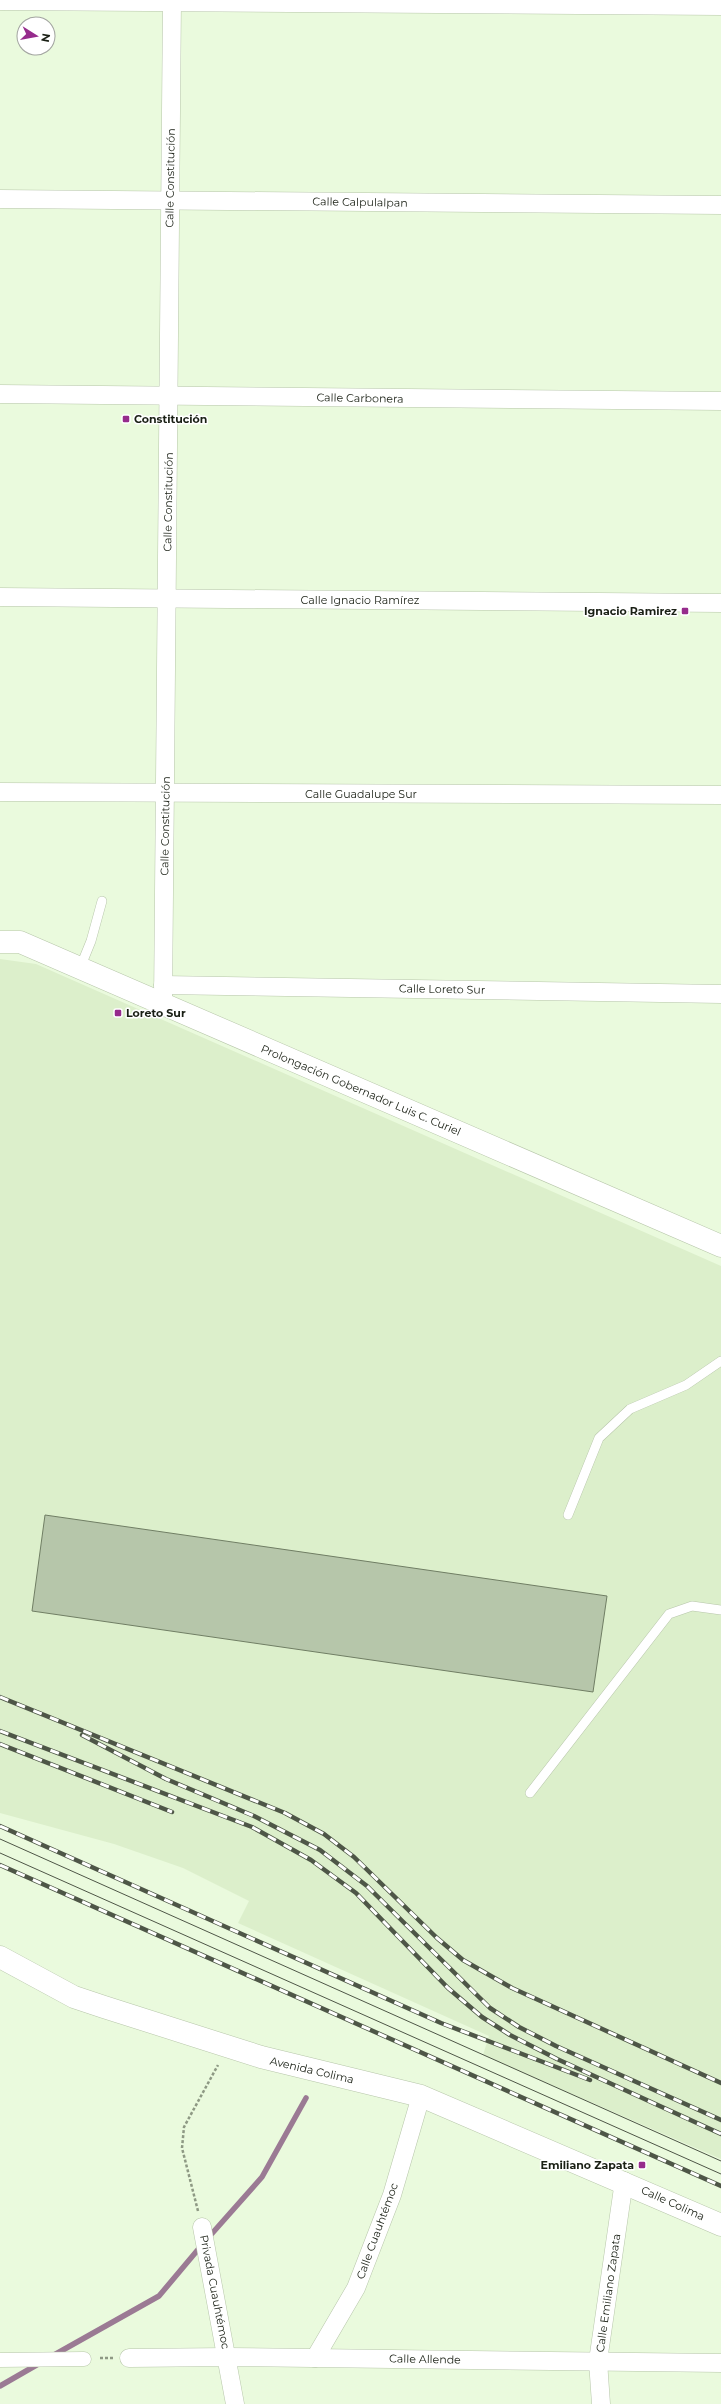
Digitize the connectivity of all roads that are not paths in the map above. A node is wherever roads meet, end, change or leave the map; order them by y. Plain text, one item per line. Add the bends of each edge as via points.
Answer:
1 (0, 0) edge
2 (172, 1) edge
3 (721, 6) edge
4 (0, 198) edge
5 (170, 200) junction
6 (721, 205) edge
7 (0, 394) edge
8 (169, 396) junction
9 (721, 401) edge
10 (0, 597) edge
11 (167, 598) junction
12 (721, 603) edge
13 (0, 792) edge
14 (165, 793) junction
15 (721, 795) edge
16 (102, 901) dead end
17 (0, 933) edge
18 (10, 942) edge
19 (80, 968) junction
20 (721, 994) edge
21 (163, 995) junction
22 (721, 1246) edge
23 (721, 1361) edge
24 (568, 1515) dead end
25 (721, 1610) edge
26 (530, 1792) dead end
27 (0, 1957) edge
28 (421, 2096) junction
29 (624, 2182) junction
30 (721, 2225) edge
31 (202, 2228) road end
32 (228, 2357) junction
33 (129, 2358) road end
34 (315, 2358) junction
35 (84, 2359) road end
36 (0, 2360) edge
37 (598, 2362) junction
38 (721, 2363) edge
39 (235, 2404) edge
40 (601, 2404) edge

1 - 2 street
2 - 3 street
2 - 5 street, Calle Constitución
4 - 5 street, Calle Calpulalpan
5 - 6 street, Calle Calpulalpan
5 - 8 street, Calle Constitución
7 - 8 street, Calle Carbonera
8 - 9 street, Calle Carbonera
8 - 11 street, Calle Constitución
10 - 11 street, Calle Ignacio Ramírez
11 - 12 street, Calle Ignacio Ramírez
11 - 14 street, Calle Constitución
13 - 14 street, Calle Guadalupe Sur
14 - 15 street, Calle Guadalupe Sur
14 - 21 street, Calle Constitución
16 - 19 lane via 91,941
17 - 18 street
18 - 19 street, Prolongación Gobernador Luis C. Curiel
19 - 21 street, Prolongación Gobernador Luis C. Curiel
20 - 21 street, Calle Loreto Sur
21 - 22 street, Prolongación Gobernador Luis C. Curiel
23 - 24 lane via 686,1385 630,1409 599,1438
25 - 26 lane via 692,1606 669,1614
27 - 28 street, Avenida Colima via 74,1996 228,2047
28 - 29 street, Avenida Colima
28 - 34 street, Calle Cuauhtémoc via 392,2195 356,2288
29 - 30 street, Calle Colima
29 - 37 street, Calle Emiliano Zapata
31 - 32 street, Privada Cuauhtémoc
32 - 33 street, Calle Allende
32 - 34 street, Calle Allende
32 - 39 street
34 - 37 street, Calle Allende
35 - 36 street
37 - 38 street, Calle Allende
37 - 40 street, Calle Emiliano Zapata

